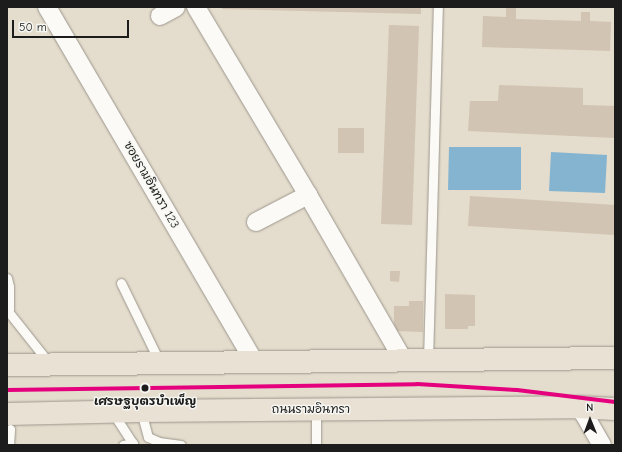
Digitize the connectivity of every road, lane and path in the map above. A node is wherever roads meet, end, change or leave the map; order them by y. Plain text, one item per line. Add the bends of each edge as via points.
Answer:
1 (47, 7) edge
2 (176, 7) edge
3 (196, 7) edge
4 (438, 7) edge
5 (160, 16) dead end
6 (308, 195) junction
7 (256, 222) dead end
8 (7, 278) edge
9 (121, 283) dead end
10 (8, 310) edge
11 (615, 358) edge
12 (428, 360) junction
13 (404, 361) junction
14 (160, 363) junction
15 (255, 363) junction
16 (50, 364) junction
17 (7, 365) edge
18 (615, 402) edge
19 (576, 407) junction
20 (615, 409) edge
21 (316, 410) junction
22 (140, 411) junction
23 (112, 412) junction
24 (8, 422) edge
25 (133, 444) edge
26 (9, 445) edge
27 (122, 445) edge
28 (181, 445) edge
29 (316, 445) edge
30 (602, 445) edge

1 - 15 street, ซอยรามอินทรา 123
2 - 5 street
3 - 6 street
4 - 12 lane
6 - 7 street
6 - 13 street
8 - 10 lane
9 - 14 lane
10 - 16 lane
11 - 12 highway
12 - 13 highway
13 - 15 highway
14 - 15 highway
14 - 16 highway
16 - 17 highway
18 - 19 highway
19 - 20 highway, ถนนรามอินทรา
19 - 21 highway, ถนนรามอินทรา
19 - 30 street via 584,414
21 - 22 highway, ถนนรามอินทรา
21 - 29 lane
22 - 23 highway, ถนนรามอินทรา
22 - 28 lane via 148,437 159,442
23 - 24 highway, ถนนรามอินทรา
23 - 25 lane
24 - 26 lane
25 - 27 lane

